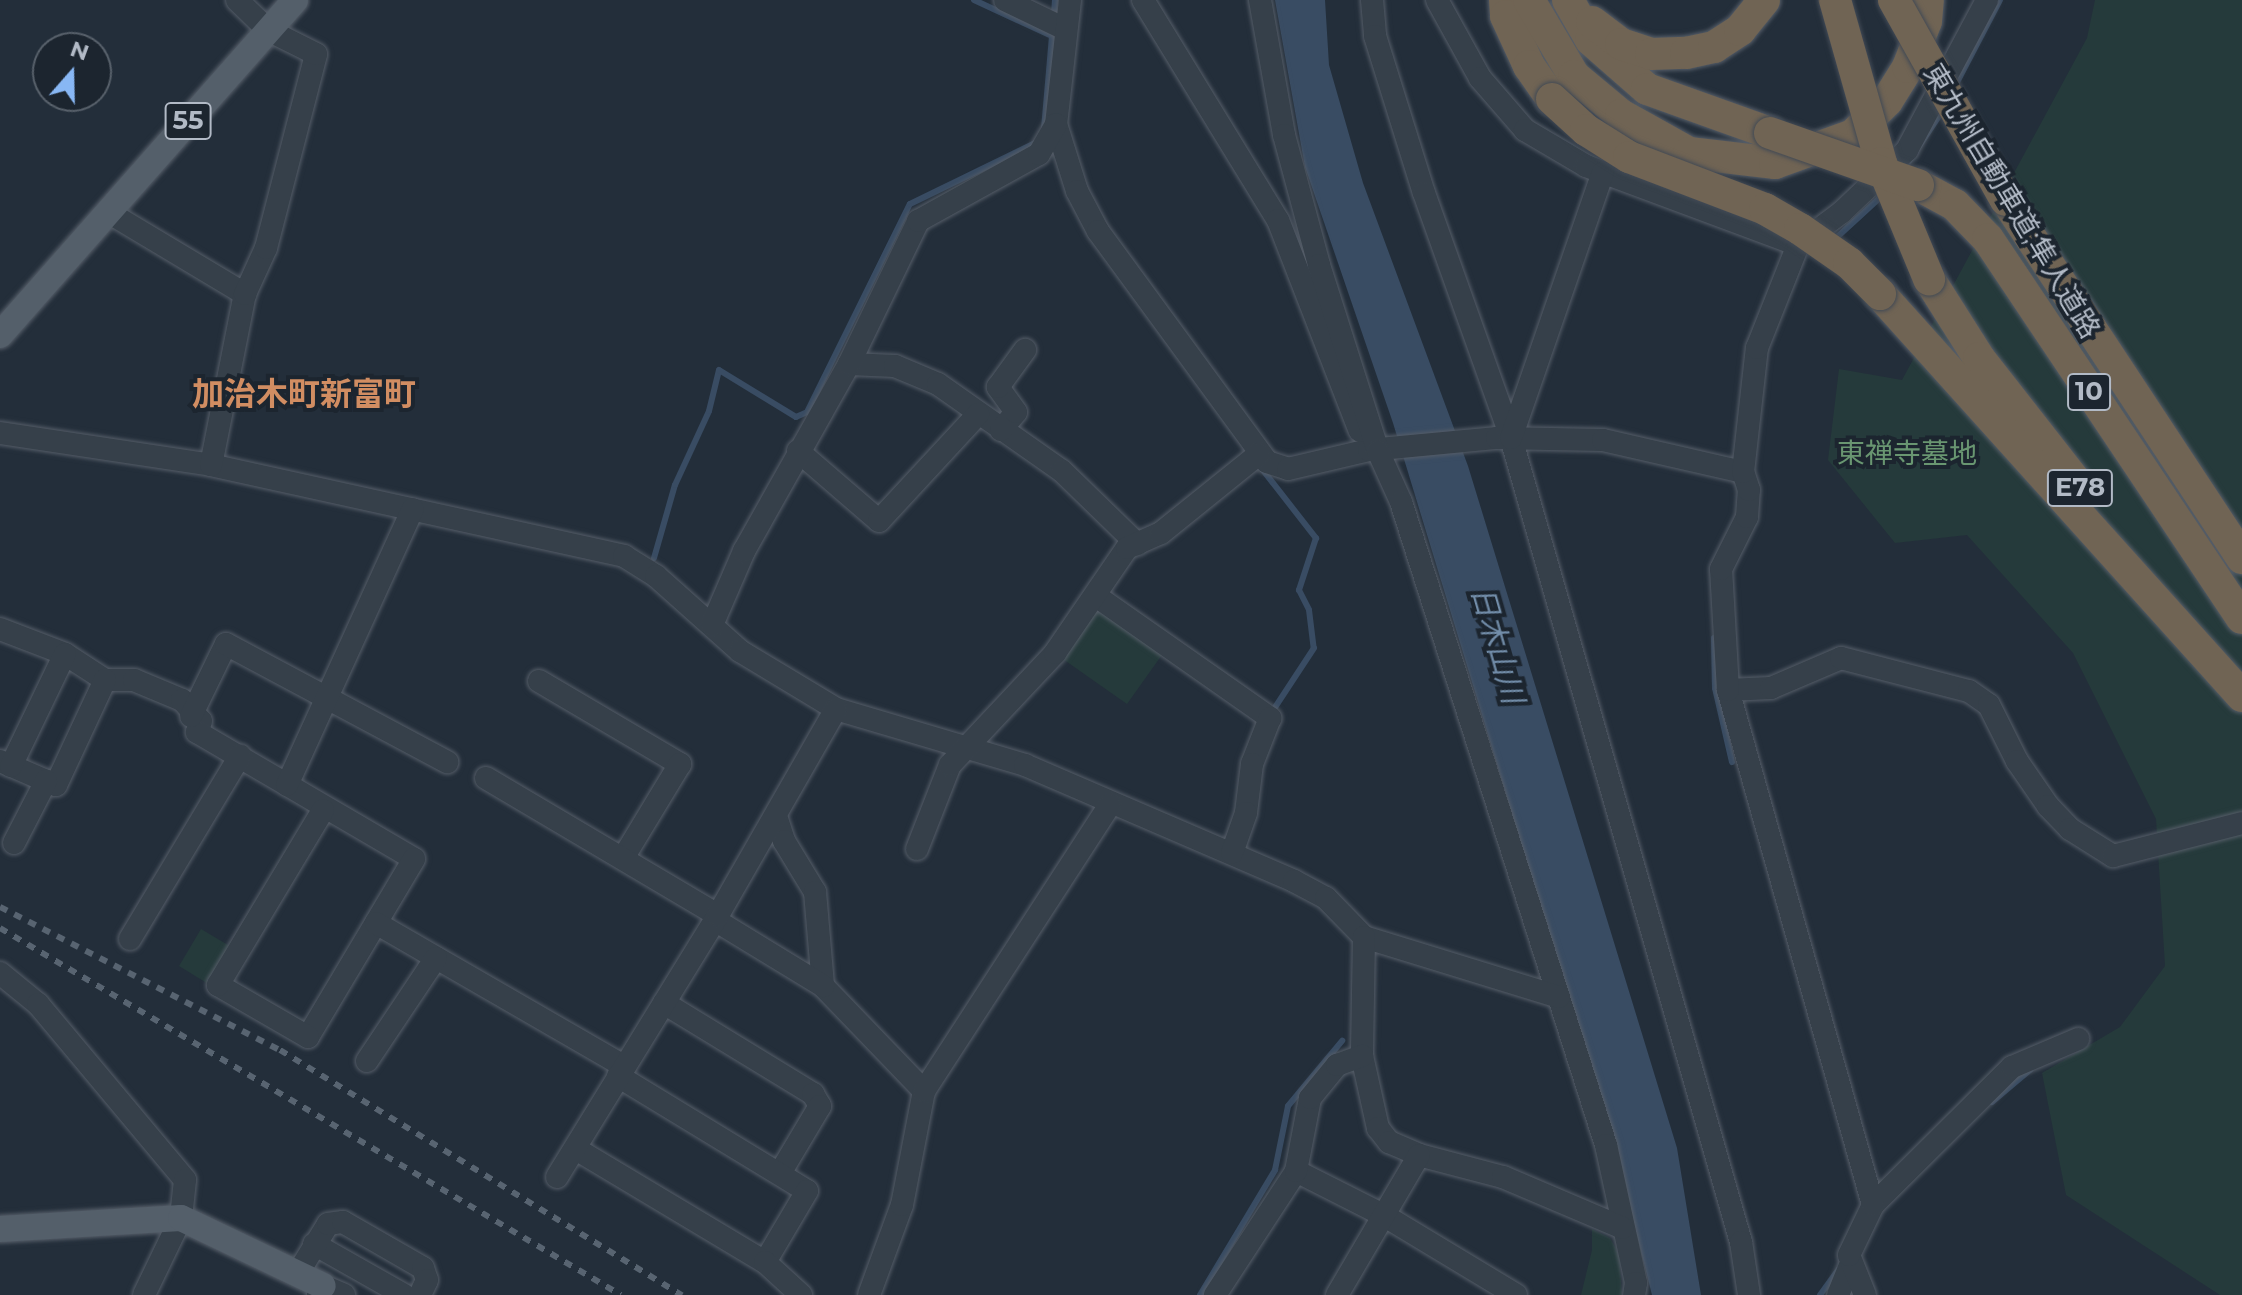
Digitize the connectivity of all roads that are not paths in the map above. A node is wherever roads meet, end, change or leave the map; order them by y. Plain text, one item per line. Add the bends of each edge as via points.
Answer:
1 (237, 0) edge
2 (295, 0) edge
3 (1005, 0) edge
4 (1070, 0) edge
5 (1143, 0) edge
6 (1260, 0) edge
7 (1372, 0) edge
8 (1437, 0) edge
9 (1456, 0) edge
10 (1505, 0) edge
11 (1529, 0) edge
12 (1764, 0) edge
13 (1835, 0) edge
14 (1894, 0) edge
15 (1928, 0) edge
16 (1987, 0) edge
17 (1569, 3) edge
18 (1063, 28) junction
19 (268, 30) junction
20 (1457, 35) junction
21 (1056, 124) junction
22 (1603, 172) junction
23 (108, 212) junction
24 (1798, 245) junction
25 (245, 294) junction
26 (0, 335) edge
27 (1025, 350) dead end
28 (849, 364) junction
29 (978, 414) junction
30 (1001, 430) junction
31 (0, 433) edge
32 (1504, 438) junction
33 (798, 451) junction
34 (1378, 451) junction
35 (1259, 454) junction
36 (211, 465) junction
37 (1743, 472) junction
38 (413, 509) junction
39 (1137, 544) junction
40 (2242, 558) edge
41 (1096, 596) junction
42 (2242, 618) edge
43 (712, 625) junction
44 (0, 629) edge
45 (65, 654) junction
46 (105, 680) junction
47 (539, 681) dead end
48 (1728, 690) junction
49 (2242, 693) edge
50 (327, 697) junction
51 (836, 709) junction
52 (191, 716) junction
53 (967, 744) junction
54 (240, 756) junction
55 (447, 762) dead end
56 (6, 764) edge
57 (486, 778) dead end
58 (46, 781) junction
59 (287, 785) junction
60 (1110, 805) junction
61 (323, 810) junction
62 (776, 816) junction
63 (2242, 823) edge
64 (14, 843) dead end
65 (917, 849) dead end
66 (1232, 853) junction
67 (623, 858) junction
68 (716, 918) junction
69 (376, 923) junction
70 (1364, 937) junction
71 (130, 939) dead end
72 (436, 958) junction
73 (0, 973) edge
74 (823, 986) junction
75 (1559, 997) junction
76 (664, 1003) junction
77 (2078, 1039) dead end
78 (1362, 1056) junction
79 (367, 1061) dead end
80 (621, 1071) junction
81 (924, 1091) junction
82 (576, 1149) junction
83 (1419, 1155) junction
84 (1296, 1171) junction
85 (780, 1173) junction
86 (557, 1177) dead end
87 (1873, 1205) junction
88 (1385, 1216) junction
89 (181, 1218) junction
90 (1623, 1228) junction
91 (0, 1229) edge
92 (314, 1244) junction
93 (765, 1262) junction
94 (1850, 1266) junction
95 (298, 1273) junction
96 (328, 1292) edge
97 (872, 1294) edge
98 (144, 1295) edge
99 (404, 1295) edge
100 (420, 1295) edge
101 (801, 1295) edge
102 (1215, 1295) edge
103 (1338, 1295) edge
104 (1516, 1295) edge
105 (1634, 1295) edge
106 (1749, 1295) edge
107 (1838, 1295) edge
108 (1865, 1295) edge

1 - 19 street
2 - 19 main road, 55
3 - 18 street
4 - 18 street
5 - 34 street via 1278,220 1338,385
6 - 34 street via 1284,135
7 - 32 street via 1375,36
8 - 20 street
9 - 20 street
10 - 49 highway, bridge via 1506,16 1529,66 1552,99 1586,130 1629,157 1765,209 1849,263
11 - 15 highway via 1574,76 1621,115 1689,153 1775,163 1853,135 1887,101 1908,67 1926,21
12 - 17 highway via 1740,30 1714,47 1651,54 1621,44
13 - 49 highway, E78, bridge via 1881,163 1929,279 2008,397
14 - 40 highway, 東九州自動車道;隼人道路, bridge via 2006,200
16 - 24 street via 1907,150 1842,212
17 - 42 highway, 10, bridge via 1591,40 1647,89 1918,185 1955,205 1988,239
18 - 21 street
19 - 23 main road, 55
19 - 25 street via 316,54 266,248
20 - 22 street via 1480,78 1525,130
21 - 28 street via 1039,154 918,221
21 - 35 street via 1077,191 1098,231
22 - 24 street
22 - 32 street
23 - 25 street
23 - 26 main road, 55
24 - 37 street via 1757,348
25 - 36 street
27 - 30 street via 998,387 1016,412
28 - 29 street via 895,366 938,384
28 - 33 street
29 - 30 street
29 - 33 street via 879,521
30 - 39 street via 1062,471
31 - 36 street
32 - 34 street
32 - 37 street via 1603,440
32 - 106 street via 1741,1242
33 - 43 street
34 - 35 street via 1288,469 1278,469
34 - 75 street via 1401,502
35 - 39 street via 1161,533
36 - 38 street
37 - 48 street via 1749,490 1747,517 1721,569
38 - 43 street via 624,556 640,563
38 - 50 street
39 - 41 street via 1127,548
41 - 53 street via 1055,653
41 - 66 street via 1270,718 1252,764 1246,813
43 - 51 street via 740,651
44 - 45 street
45 - 46 street
45 - 56 street
46 - 52 street via 134,680 157,689 182,700
46 - 58 street via 56,785
47 - 67 street via 680,764
48 - 63 street via 1771,688 1841,658 1969,691 1989,705 2017,761 2048,806 2070,829 2113,856
48 - 87 street
50 - 52 street via 226,644
50 - 55 street
50 - 59 street
51 - 53 street
51 - 62 street
52 - 54 street via 201,721 197,732
53 - 60 street
53 - 65 street via 950,765
54 - 59 street
54 - 71 street
56 - 58 street
57 - 67 street
58 - 64 street
59 - 61 street
60 - 66 street
60 - 81 street
61 - 69 street via 414,859
61 - 69 street via 218,985 308,1037
62 - 68 street
62 - 74 street via 784,841 815,892
66 - 70 street via 1326,898
67 - 68 street
68 - 74 street
68 - 76 street
69 - 72 street
70 - 75 street
70 - 78 street
72 - 79 street
72 - 80 street
73 - 89 street via 38,1004 185,1180
74 - 81 street
75 - 90 street via 1606,1145
76 - 80 street
76 - 85 street via 813,1094 820,1106
77 - 87 street via 2012,1067
78 - 83 street via 1378,1128 1389,1142
78 - 84 street via 1337,1065 1310,1098
80 - 82 street
80 - 85 street
81 - 97 street via 902,1205
82 - 86 street
82 - 93 street
83 - 88 street
83 - 90 street via 1503,1177
84 - 88 street
84 - 102 street
85 - 93 street via 807,1191
87 - 94 street via 1852,1245
88 - 103 street
88 - 104 street
89 - 91 main road
89 - 95 main road
89 - 98 street
90 - 105 street
92 - 95 street
92 - 99 street
92 - 100 street via 328,1224 343,1222 423,1268 427,1280
93 - 101 street
94 - 107 street
94 - 108 street
95 - 96 main road

